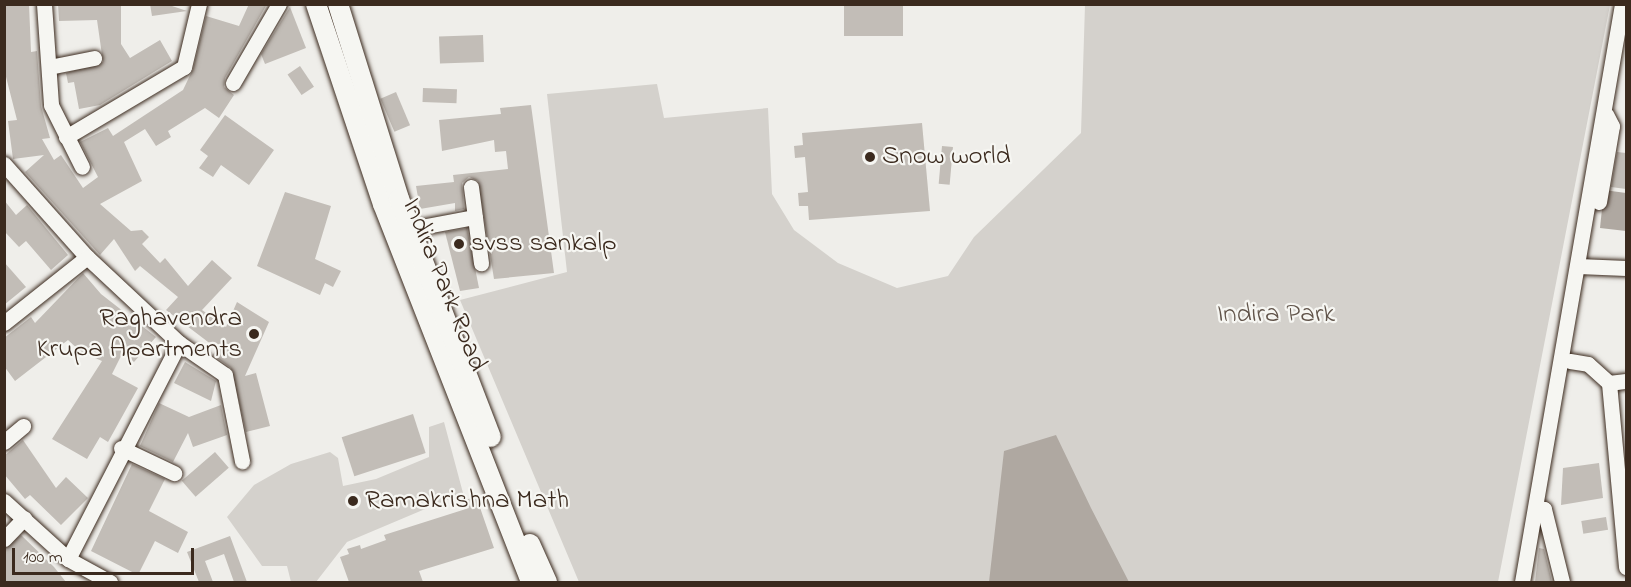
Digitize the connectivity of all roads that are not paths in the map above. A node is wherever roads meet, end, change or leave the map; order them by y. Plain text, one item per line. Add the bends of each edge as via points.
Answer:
1 (44, 4) edge
2 (199, 4) edge
3 (279, 4) edge
4 (316, 4) edge
5 (338, 4) edge
6 (1622, 4) edge
7 (94, 58) dead end
8 (49, 67) junction
9 (233, 83) dead end
10 (66, 137) junction
11 (81, 167) dead end
12 (6, 168) edge
13 (471, 188) dead end
14 (475, 217) junction
15 (410, 229) junction
16 (87, 257) junction
17 (481, 263) dead end
18 (1583, 268) junction
19 (1626, 268) edge
20 (4, 323) edge
21 (178, 343) junction
22 (1576, 361) junction
23 (1626, 381) edge
24 (1609, 383) junction
25 (23, 426) dead end
26 (4, 442) edge
27 (122, 448) junction
28 (242, 461) dead end
29 (174, 473) dead end
30 (4, 501) edge
31 (1540, 508) junction
32 (24, 518) junction
33 (4, 539) edge
34 (68, 559) junction
35 (1626, 567) edge
36 (110, 582) edge
37 (531, 582) edge
38 (547, 582) edge
39 (1522, 582) edge
40 (1531, 582) edge
41 (1562, 582) edge

1 - 8 street
2 - 10 street via 184,68
3 - 9 street
4 - 37 main road, Indira Park Road via 382,204
5 - 15 main road, Indira Park Road
6 - 18 street
7 - 8 street
8 - 10 street via 51,105
10 - 11 street
12 - 16 street
13 - 14 street
14 - 15 street
14 - 17 street
15 - 38 main road, Indira Park Road
16 - 20 street
16 - 21 street
18 - 19 street
18 - 22 street
18 - 31 street
21 - 27 street
21 - 28 street via 225,375
22 - 24 street
22 - 31 street
23 - 24 street
24 - 35 street
25 - 26 street
27 - 29 street
27 - 34 street
30 - 32 street
31 - 39 street
31 - 40 street
31 - 41 street
32 - 33 street
32 - 34 street
34 - 36 street

